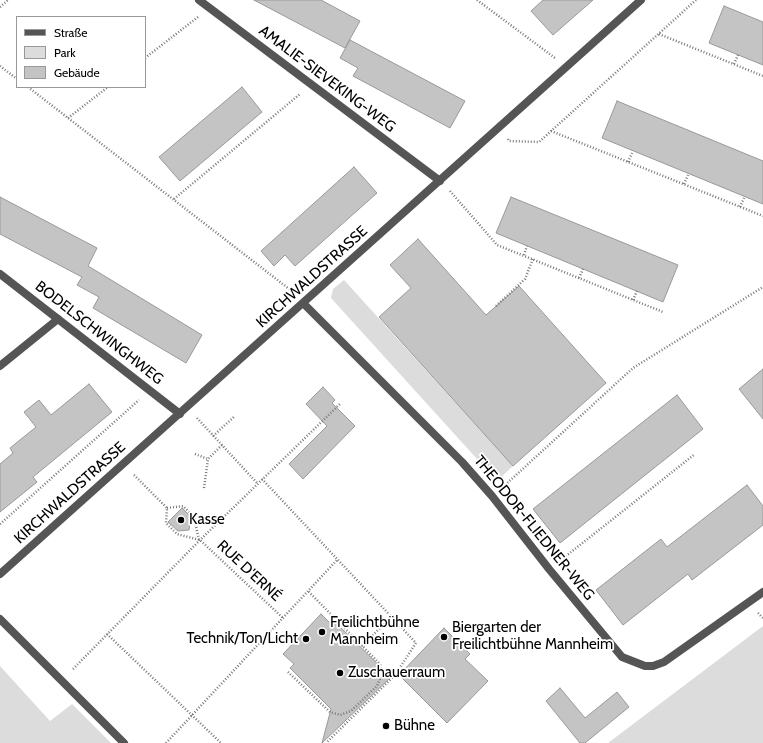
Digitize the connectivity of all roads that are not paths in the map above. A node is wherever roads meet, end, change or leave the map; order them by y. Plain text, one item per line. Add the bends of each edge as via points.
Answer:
1 (199, 0) edge
2 (641, 0) edge
3 (440, 181) junction
4 (0, 274) edge
5 (303, 303) junction
6 (58, 318) junction
7 (0, 366) edge
8 (180, 414) junction
9 (0, 574) edge
10 (763, 592) edge
11 (0, 619) edge
12 (124, 743) edge

1 - 3 street, AMALIE-SIEVEKING-WEG
2 - 3 street, KIRCHWALDSTRASSE
3 - 5 street, KIRCHWALDSTRASSE
4 - 6 street, BODELSCHWINGHWEG
5 - 8 street, KIRCHWALDSTRASSE
5 - 10 street, THEODOR-FLIEDNER-WEG via 462,462 616,652 630,662 645,666 664,662
6 - 7 street
6 - 8 street, BODELSCHWINGHWEG
8 - 9 street, KIRCHWALDSTRASSE
11 - 12 street

